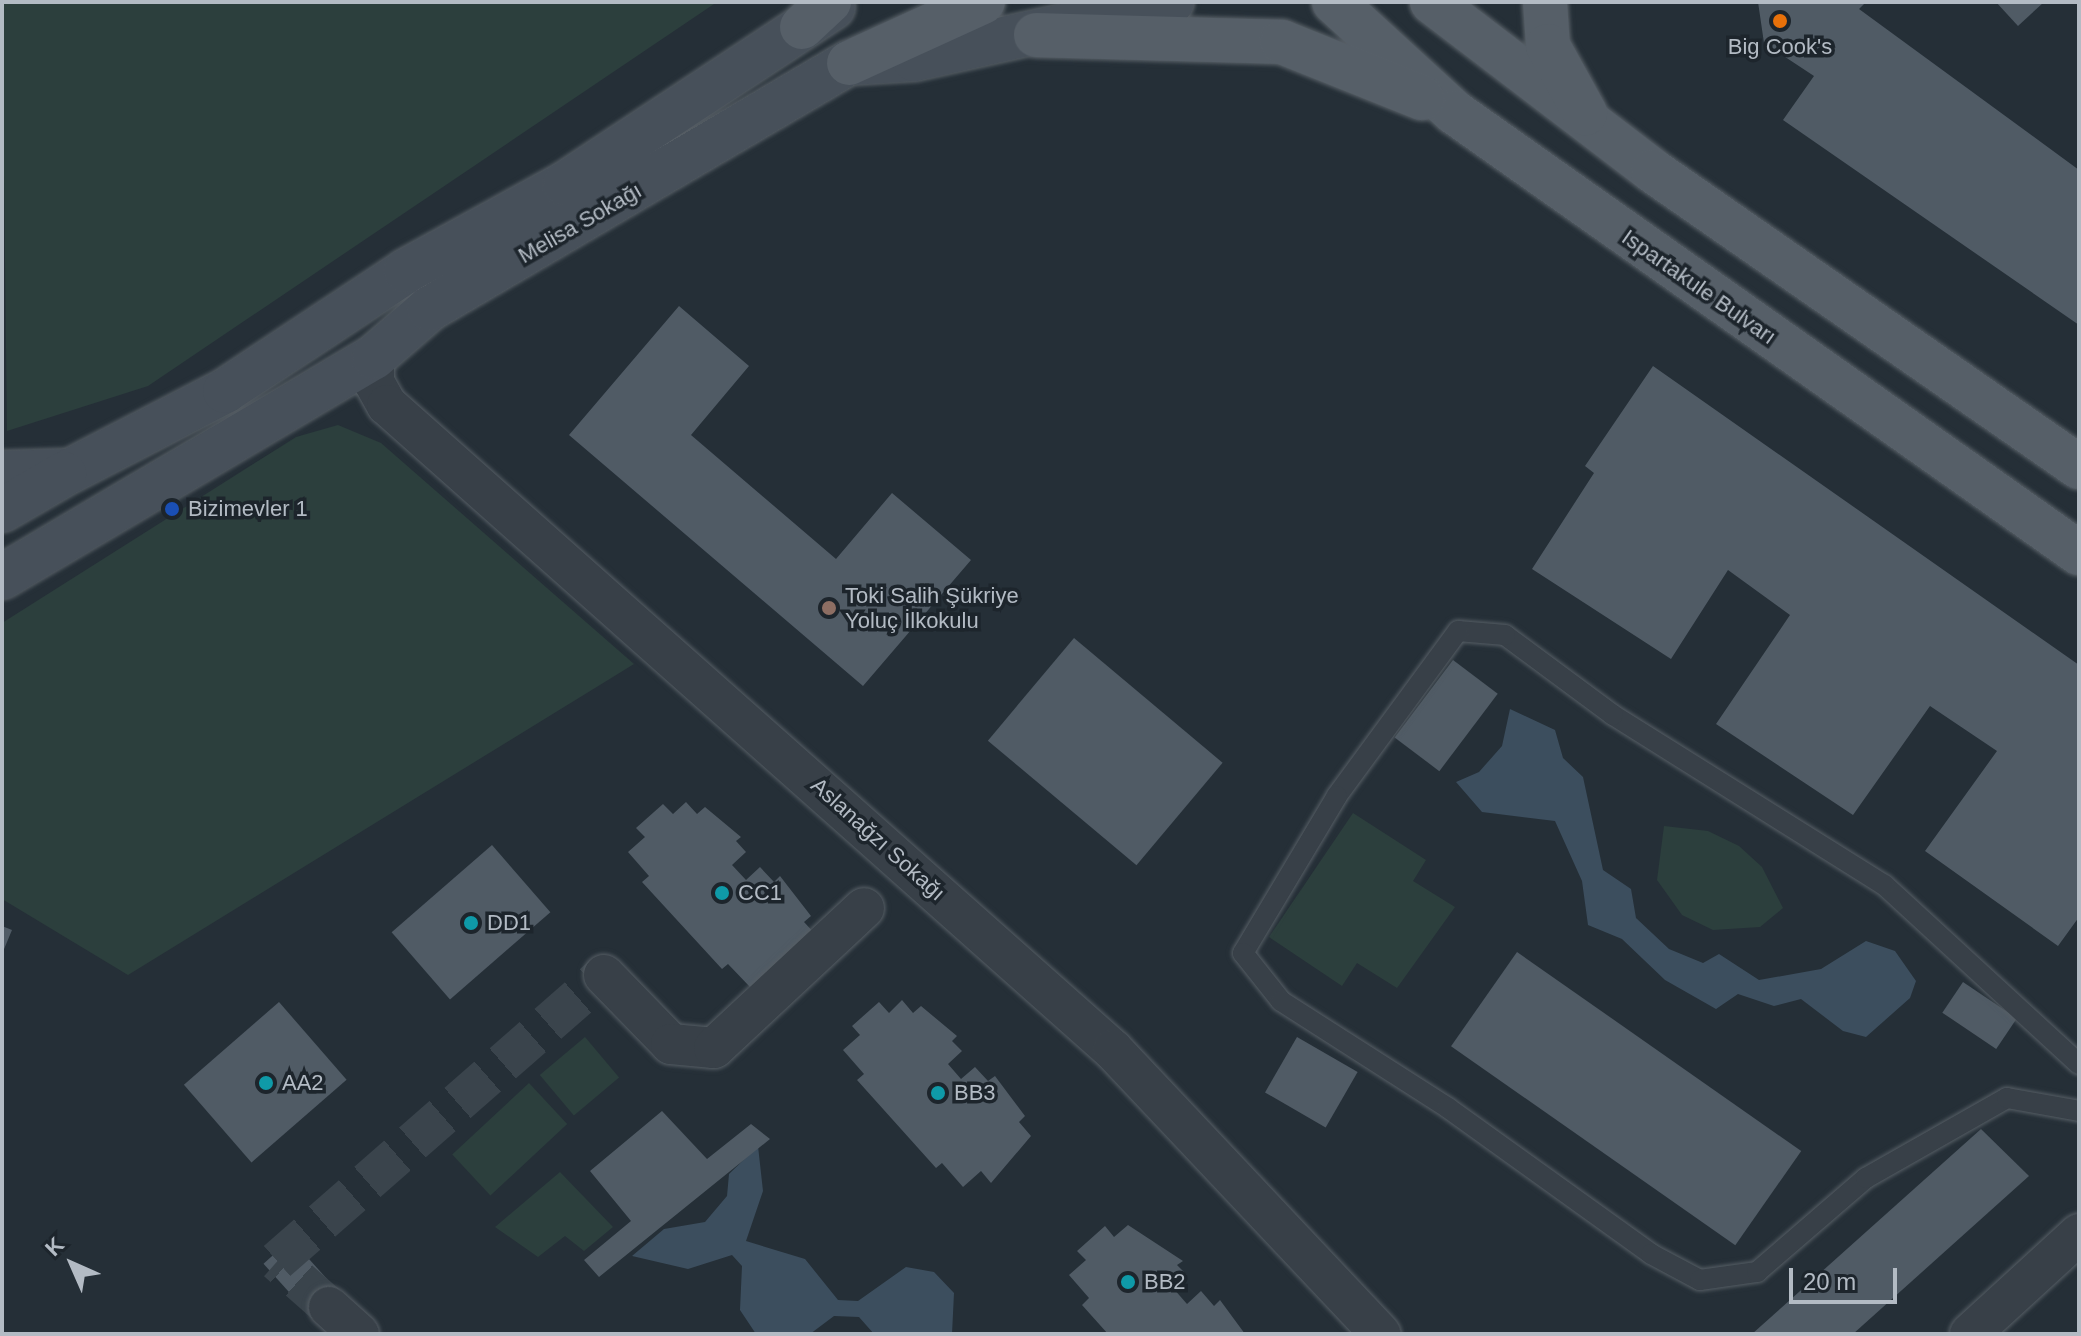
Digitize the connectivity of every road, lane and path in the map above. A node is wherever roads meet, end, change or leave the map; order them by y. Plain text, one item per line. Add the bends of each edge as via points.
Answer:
1 (841, 2) edge
2 (983, 2) edge
3 (1172, 2) edge
4 (1334, 2) edge
5 (1432, 2) edge
6 (1545, 2) edge
7 (815, 14) edge
8 (1036, 35) junction
9 (849, 63) junction
10 (1454, 112) junction
11 (1595, 129) junction
12 (374, 357) junction
13 (2079, 467) edge
14 (70, 471) junction
15 (2, 473) edge
16 (2, 510) edge
17 (2079, 553) edge
18 (12, 564) edge
19 (864, 908) dead end
20 (604, 975) dead end
21 (2079, 1064) edge
22 (2079, 1111) edge
23 (2079, 1234) edge
24 (329, 1307) tunnel mouth
25 (359, 1334) edge
26 (1381, 1334) edge
27 (1970, 1334) edge

1 - 7 street, Melisa Sokağı
2 - 9 main road
3 - 8 street, Melisa Sokağı
4 - 10 main road, Ispartakule Bulvarı
5 - 11 main road
6 - 11 main road via 1548,46
7 - 14 street, Melisa Sokağı via 565,184 406,271 225,391
8 - 9 street, Melisa Sokağı
8 - 10 main road via 1282,42
9 - 12 street, Melisa Sokağı via 429,309
10 - 17 main road, Ispartakule Bulvarı
11 - 13 main road
12 - 18 street, Melisa Sokağı
12 - 26 street, Aslanağzı Sokağı via 374,382 387,405 1113,1050
14 - 15 street, Melisa Sokağı
14 - 16 street
19 - 20 street via 714,1048 671,1044
21 - 22 lane via 1884,885 1613,715 1505,635 1458,631 1337,796 1243,953 1281,1001 1448,1108 1651,1254 1700,1280 1757,1272 1866,1178 2007,1098
23 - 27 street
24 - 25 street

